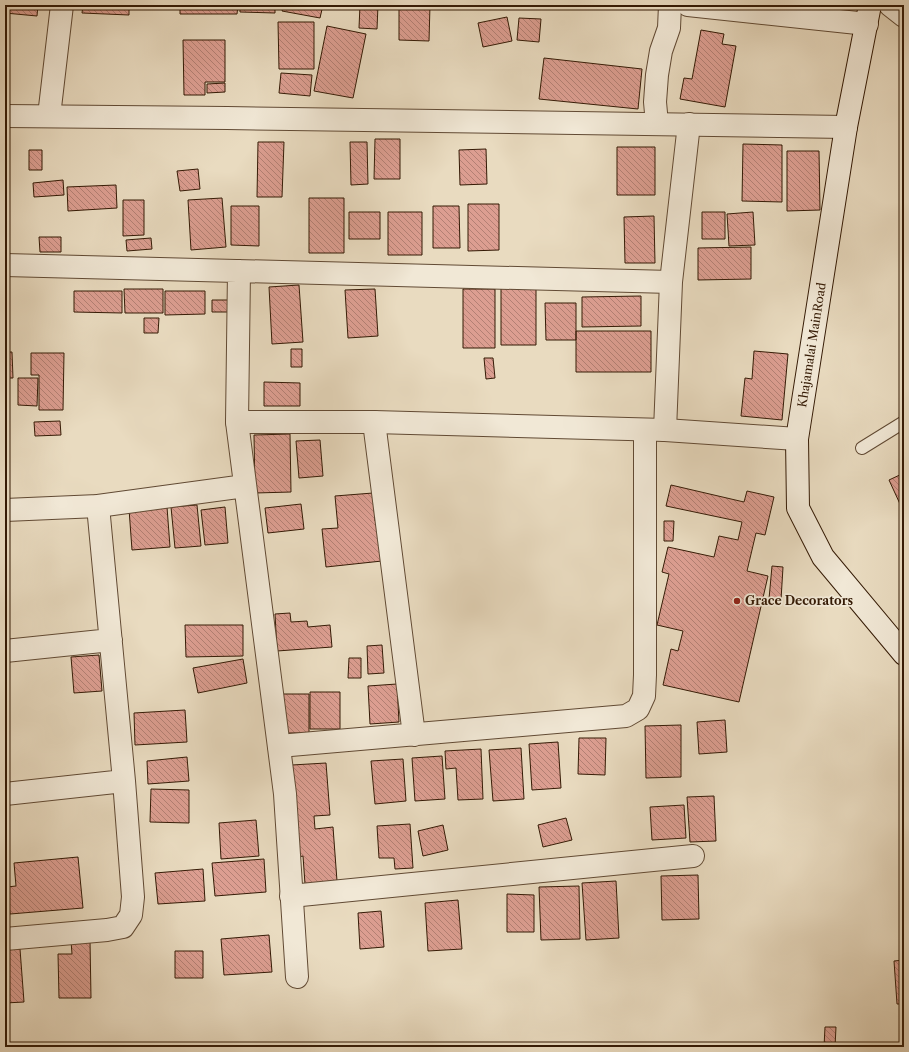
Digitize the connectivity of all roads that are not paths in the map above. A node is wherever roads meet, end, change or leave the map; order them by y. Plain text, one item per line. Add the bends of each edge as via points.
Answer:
1 (62, 5) edge
2 (670, 5) edge
3 (688, 5) edge
4 (890, 5) edge
5 (868, 14) edge
6 (904, 16) edge
7 (5, 116) edge
8 (49, 116) junction
9 (657, 124) junction
10 (689, 124) junction
11 (846, 127) junction
12 (5, 265) edge
13 (239, 270) junction
14 (671, 282) junction
15 (237, 422) junction
16 (374, 422) junction
17 (904, 422) edge
18 (655, 430) junction
19 (797, 439) junction
20 (862, 448) dead end
21 (245, 486) junction
22 (98, 506) junction
23 (5, 510) edge
24 (111, 640) junction
25 (5, 651) edge
26 (904, 654) edge
27 (414, 735) junction
28 (279, 746) junction
29 (124, 781) junction
30 (5, 794) edge
31 (693, 856) dead end
32 (291, 896) junction
33 (5, 939) edge
34 (296, 977) dead end

1 - 8 street
2 - 9 street via 669,28 657,74
3 - 5 street
4 - 6 street
5 - 11 street, Khajamalai MainRoad
7 - 8 street
8 - 9 street
9 - 10 street
10 - 11 street
10 - 14 street
11 - 19 street, Khajamalai MainRoad
12 - 13 street
13 - 14 street
13 - 15 street
14 - 18 street
15 - 16 street
15 - 21 street
16 - 18 street
16 - 27 street
17 - 20 lane
18 - 19 street
18 - 27 street via 646,675 644,696 638,709 626,716
19 - 26 street, Khajamalai MainRoad via 798,508 823,557
21 - 22 street
21 - 28 street
22 - 23 street
22 - 24 street
24 - 25 street
24 - 29 street
27 - 28 street
28 - 32 street via 285,794
29 - 30 street
29 - 33 street via 133,897 132,915 123,927
31 - 32 street
32 - 34 street

